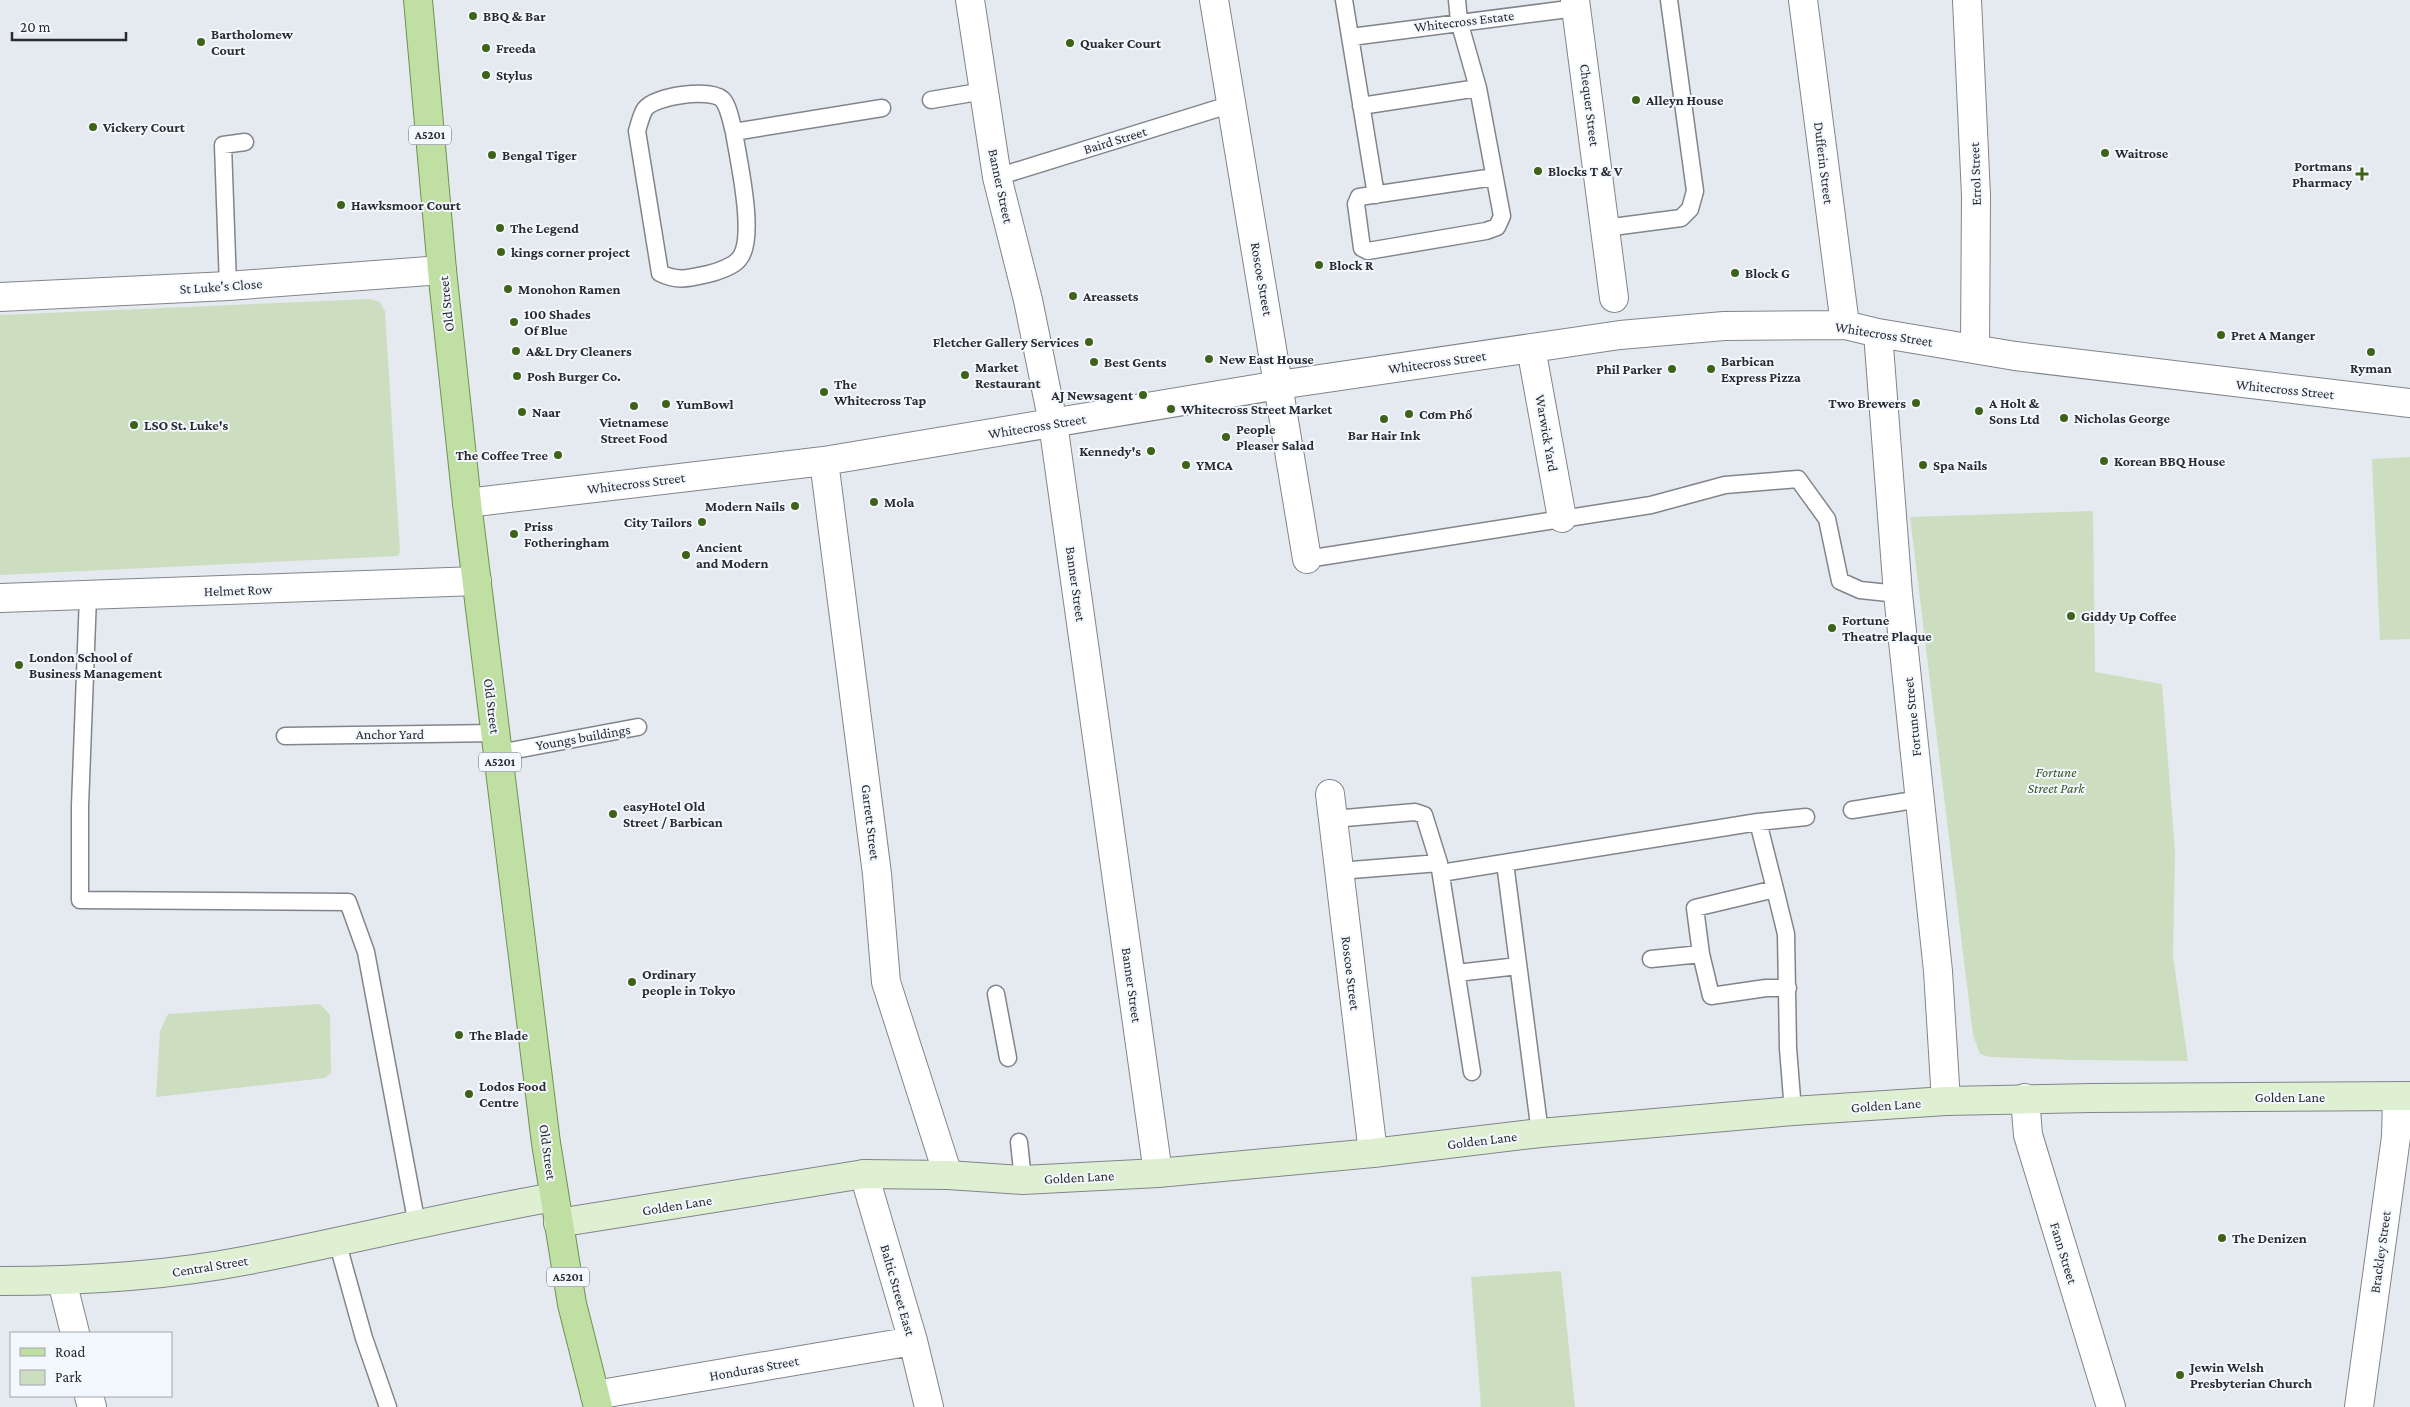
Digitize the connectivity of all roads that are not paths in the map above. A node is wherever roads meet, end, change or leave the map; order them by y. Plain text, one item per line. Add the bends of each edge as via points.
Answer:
1 (418, 0) edge
2 (970, 0) edge
3 (1214, 0) edge
4 (1344, 0) edge
5 (1457, 0) edge
6 (1669, 0) edge
7 (1803, 0) edge
8 (1967, 0) edge
9 (1576, 4) edge
10 (1459, 21) junction
11 (1351, 37) junction
12 (1478, 88) junction
13 (984, 91) junction
14 (931, 100) dead end
15 (1232, 104) junction
16 (1361, 106) junction
17 (882, 108) dead end
18 (734, 132) junction
19 (245, 142) dead end
20 (997, 177) junction
21 (1494, 177) junction
22 (1376, 195) junction
23 (1605, 228) junction
24 (442, 270) junction
25 (228, 286) junction
26 (0, 297) edge
27 (1614, 298) dead end
28 (1845, 325) junction
29 (1878, 333) junction
30 (1531, 348) junction
31 (1975, 349) junction
32 (1280, 385) junction
33 (2410, 402) edge
34 (1053, 424) junction
35 (824, 461) junction
36 (467, 503) junction
37 (1562, 518) junction
38 (1307, 559) joint
39 (476, 581) junction
40 (1898, 594) junction
41 (88, 596) junction
42 (0, 598) edge
43 (638, 727) dead end
44 (285, 736) dead end
45 (497, 743) junction
46 (1920, 799) junction
47 (1331, 806) joint
48 (1852, 810) dead end
49 (1806, 817) dead end
50 (1758, 822) junction
51 (1506, 864) junction
52 (1440, 868) junction
53 (1339, 870) junction
54 (1775, 889) junction
55 (1701, 954) junction
56 (1651, 959) dead end
57 (1518, 966) junction
58 (1457, 973) junction
59 (1788, 988) junction
60 (996, 994) dead end
61 (1008, 1058) dead end
62 (1472, 1072) dead end
63 (2404, 1096) edge
64 (2025, 1098) junction
65 (1946, 1101) junction
66 (1793, 1111) junction
67 (1540, 1133) junction
68 (1019, 1142) dead end
69 (1373, 1153) junction
70 (1158, 1173) junction
71 (864, 1174) junction
72 (948, 1176) junction
73 (1023, 1180) junction
74 (556, 1210) junction
75 (417, 1225) junction
76 (337, 1240) junction
77 (0, 1281) edge
78 (62, 1281) junction
79 (74, 1332) edge
80 (912, 1341) junction
81 (597, 1401) edge
82 (388, 1407) edge
83 (928, 1407) edge
84 (2111, 1407) edge
85 (2359, 1407) edge

1 - 24 main road, Old Street / A5201
2 - 13 street, Banner Street
3 - 15 street, Roscoe Street
4 - 11 lane
5 - 10 lane
6 - 23 lane via 1695,191 1690,208 1681,218
7 - 28 street, Dufferin Street
8 - 31 street, Errol Street via 1976,196
9 - 10 lane, Whitecross Estate
9 - 23 street, Chequer Street
10 - 11 lane, Whitecross Estate
10 - 12 lane
11 - 16 lane
12 - 16 lane
12 - 21 lane
13 - 14 lane
13 - 20 street, Banner Street
15 - 20 lane, Baird Street
15 - 32 street, Roscoe Street
16 - 22 lane
17 - 18 lane
18 - 18 lane via 722,99 704,93 656,100 645,109 637,131 660,273 671,279 714,272 739,260 747,243 747,220
19 - 25 lane via 223,145
20 - 34 street, Banner Street via 1028,300
21 - 22 lane
21 - 22 lane via 1502,216 1497,227 1368,251 1362,248 1356,204 1359,197
23 - 27 street, Chequer Street
24 - 25 street, St Luke's Close
24 - 36 main road, Old Street / A5201
25 - 26 street, St Luke's Close
28 - 29 street, Whitecross Street
28 - 30 street, Whitecross Street via 1724,326 1620,335
29 - 31 street, Whitecross Street
29 - 40 street, Fortune Street
30 - 32 street, Whitecross Street
30 - 37 street, Warwick Yard
31 - 33 street, Whitecross Street via 2211,381
32 - 34 street, Whitecross Street
32 - 38 street, Roscoe Street
34 - 35 street, Whitecross Street
34 - 70 street, Banner Street
35 - 36 street, Whitecross Street
35 - 72 street, Garrett Street via 877,874 886,982
36 - 39 main road, Old Street / A5201
37 - 38 lane
37 - 40 lane via 1652,505 1725,485 1798,479 1827,520 1840,581 1860,590
39 - 41 street, Helmet Row
39 - 45 main road, Old Street / A5201
40 - 46 street, Fortune Street
41 - 42 street, Helmet Row
41 - 75 lane via 80,900 348,902 366,952
43 - 45 lane, Youngs buildings
44 - 45 lane, Anchor Yard
45 - 74 main road, Old Street / A5201
46 - 48 lane
46 - 65 street, Fortune Street via 1938,971
47 - 52 lane via 1424,815
47 - 53 street, Roscoe Street
49 - 50 lane
50 - 51 lane
50 - 54 lane
51 - 52 lane
51 - 57 lane
52 - 53 lane
52 - 58 lane
53 - 69 street, Roscoe Street
54 - 55 lane via 1696,906 1694,912
54 - 59 lane via 1786,934
55 - 56 lane
55 - 59 lane via 1711,996
57 - 58 lane
57 - 67 lane
58 - 62 lane
59 - 66 lane
60 - 61 lane
63 - 64 street, Golden Lane
63 - 85 street, Brackley Street
64 - 65 street, Golden Lane
64 - 84 street, Fann Street via 2028,1135
65 - 66 street, Golden Lane
66 - 67 street, Golden Lane
67 - 69 street, Golden Lane
68 - 73 lane
69 - 70 street, Golden Lane
70 - 73 street, Golden Lane
71 - 72 street, Golden Lane
71 - 74 street, Golden Lane
71 - 80 street, Baltic Street East
72 - 73 street, Golden Lane
74 - 75 street, Central Street
74 - 81 main road, Old Street / A5201 via 576,1322
75 - 76 street, Central Street
76 - 78 street, Central Street via 249,1260
76 - 82 lane via 364,1338
77 - 78 street, Central Street
78 - 79 street
80 - 81 street, Honduras Street
80 - 83 street, Baltic Street East

